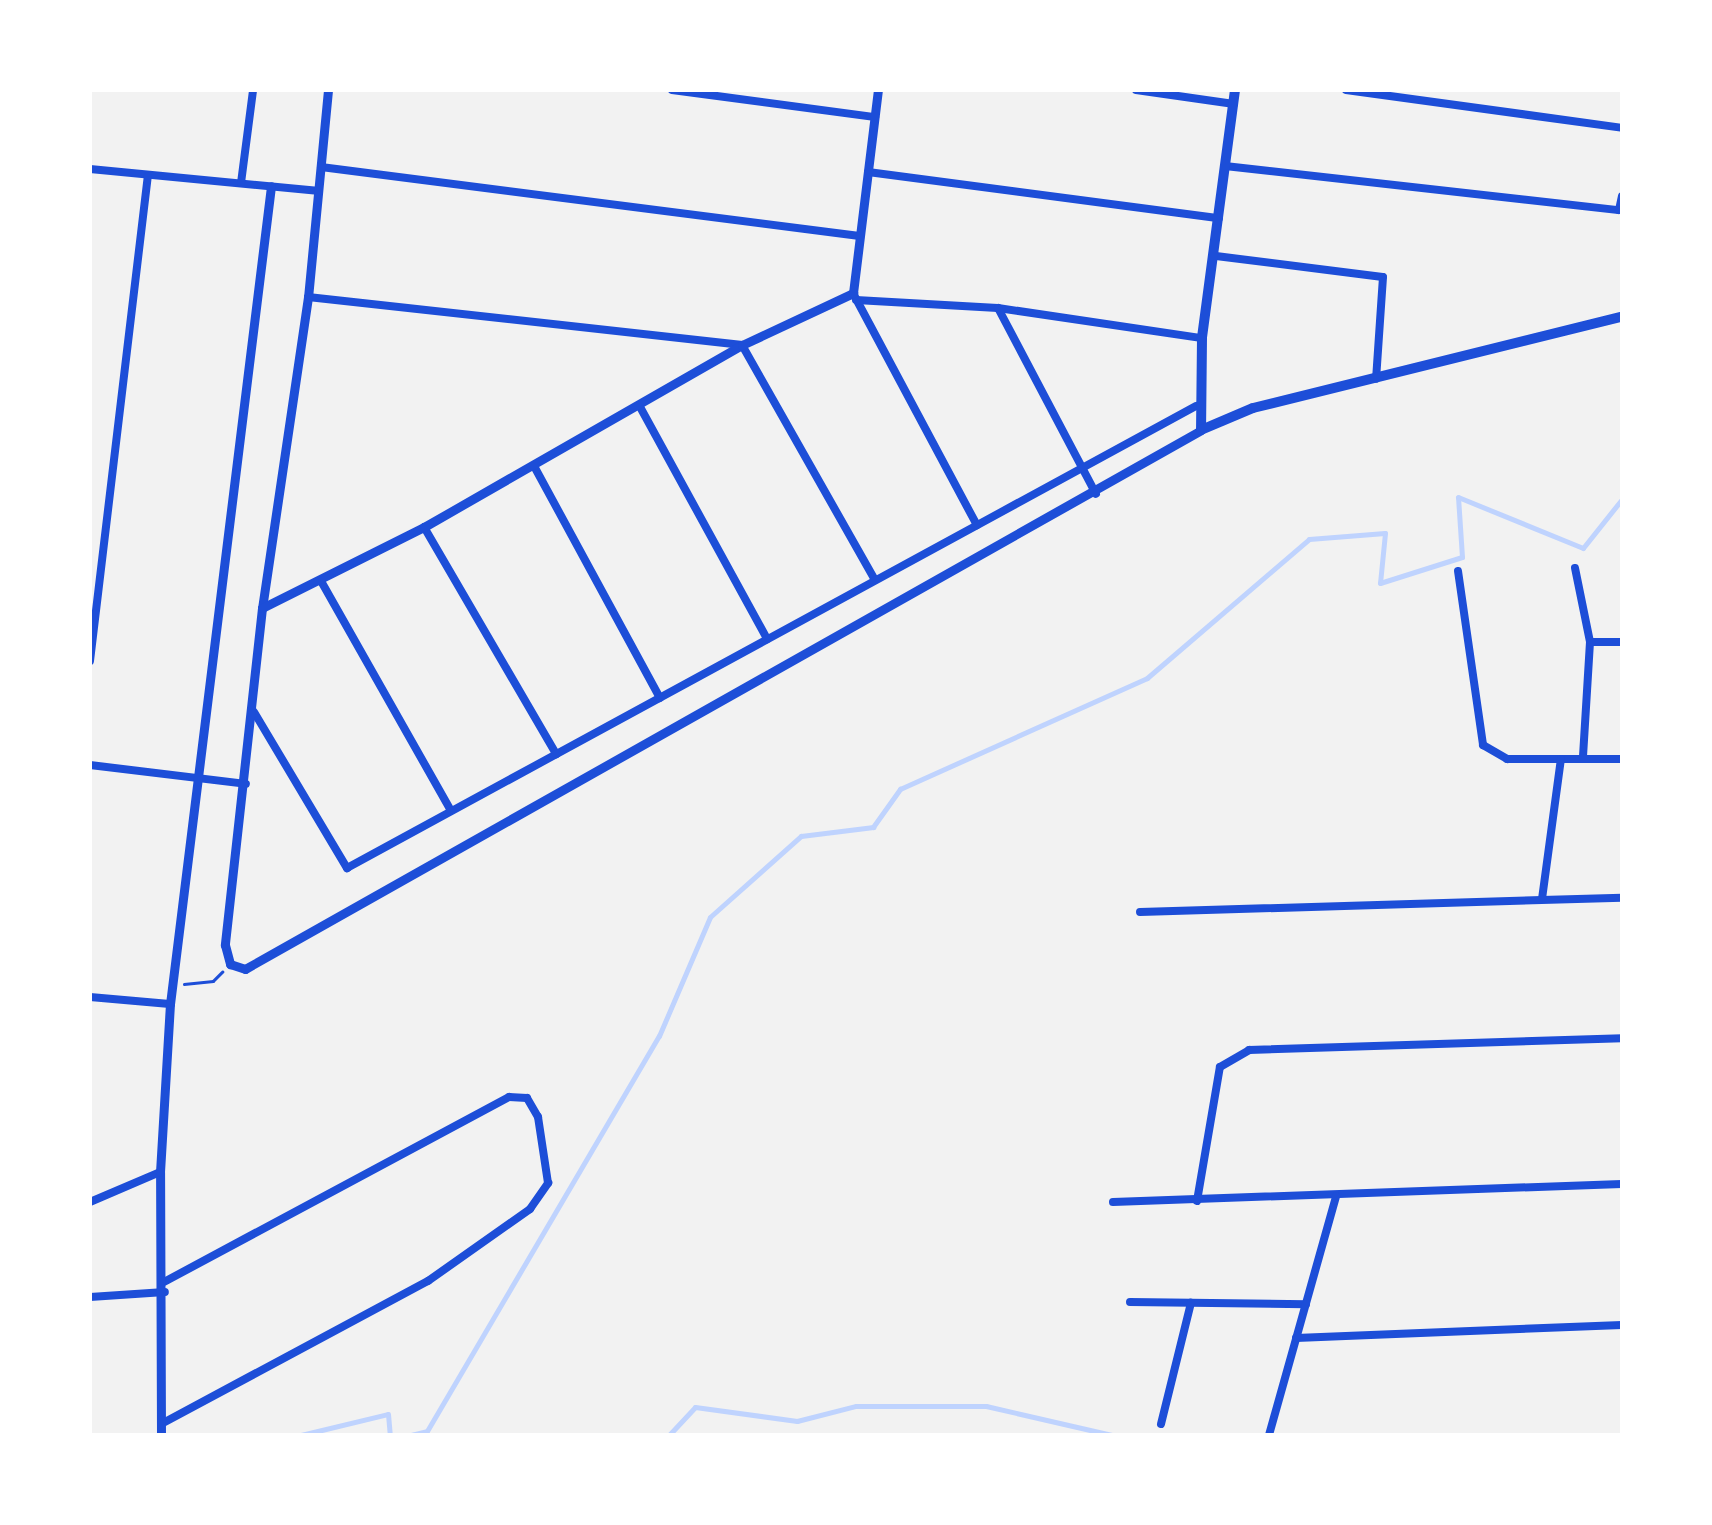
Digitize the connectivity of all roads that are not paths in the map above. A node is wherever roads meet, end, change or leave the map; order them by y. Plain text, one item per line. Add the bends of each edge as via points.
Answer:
1 (253, 90) edge
2 (328, 90) edge
3 (672, 90) edge
4 (878, 90) edge
5 (1136, 90) edge
6 (1234, 90) edge
7 (1346, 90) edge
8 (1234, 104) junction
9 (874, 117) junction
10 (1622, 128) edge
11 (1225, 166) junction
12 (321, 167) junction
13 (90, 168) edge
14 (868, 172) junction
15 (148, 176) junction
16 (241, 183) junction
17 (271, 186) junction
18 (317, 191) junction
19 (1622, 196) edge
20 (1218, 218) junction
21 (860, 236) junction
22 (1216, 256) junction
23 (854, 296) junction
24 (308, 297) junction
25 (998, 308) junction
26 (1622, 317) edge
27 (1202, 338) junction
28 (742, 345) junction
29 (1376, 379) junction
30 (639, 405) junction
31 (1196, 406) junction
32 (1200, 430) junction
33 (534, 466) junction
34 (1086, 466) junction
35 (1096, 494) junction
36 (977, 525) junction
37 (424, 527) junction
38 (1575, 568) dead end
39 (1458, 571) dead end
40 (876, 580) junction
41 (320, 581) junction
42 (262, 608) junction
43 (767, 639) junction
44 (1590, 642) junction
45 (1622, 642) edge
46 (90, 661) edge
47 (660, 698) junction
48 (254, 712) junction
49 (556, 754) junction
50 (1582, 756) junction
51 (1561, 758) junction
52 (1622, 758) edge
53 (90, 766) edge
54 (197, 780) junction
55 (246, 784) junction
56 (451, 812) junction
57 (1622, 898) edge
58 (1542, 899) junction
59 (1140, 912) dead end
60 (90, 997) edge
61 (170, 1004) junction
62 (1622, 1038) edge
63 (160, 1172) junction
64 (1622, 1184) edge
65 (1336, 1196) junction
66 (1196, 1201) junction
67 (90, 1202) edge
68 (1113, 1202) dead end
69 (164, 1287) junction
70 (90, 1297) edge
71 (1130, 1302) dead end
72 (1191, 1303) junction
73 (1306, 1304) junction
74 (1622, 1325) edge
75 (1296, 1338) junction
76 (163, 1422) junction
77 (1161, 1424) dead end
78 (161, 1435) edge
79 (1269, 1435) edge

1 - 16 street
2 - 12 street
3 - 9 street
4 - 9 street
5 - 8 street
6 - 8 main road
7 - 10 street
8 - 11 main road
9 - 14 street
11 - 19 street via 1619,210
11 - 20 main road
12 - 18 street
12 - 21 street
13 - 15 street
14 - 20 street
14 - 21 street
15 - 16 street
15 - 46 street
16 - 17 street
17 - 18 street
17 - 54 street
18 - 24 street
20 - 22 main road
21 - 23 street
22 - 27 main road
22 - 29 street via 1383,277
23 - 25 street
23 - 28 street
23 - 36 street
24 - 28 street
24 - 42 street
25 - 27 street
25 - 34 street
26 - 29 main road
27 - 31 main road
28 - 30 street
28 - 40 street
29 - 32 main road via 1252,408
30 - 33 street
30 - 43 street
31 - 32 main road
31 - 34 street
32 - 35 street
33 - 37 street
33 - 47 street
34 - 35 street
34 - 36 street
35 - 55 street via 245,969 230,964 225,945
36 - 40 street
37 - 41 street
37 - 49 street
38 - 44 street
39 - 51 street via 1483,745 1507,758
40 - 43 street
41 - 42 street
41 - 56 street
42 - 48 street
43 - 47 street
44 - 45 street
44 - 50 street
47 - 49 street
48 - 55 street
48 - 56 street via 347,868
49 - 56 street
50 - 51 street
50 - 52 street
51 - 58 street
53 - 54 street
54 - 55 street
54 - 61 street
57 - 58 street
58 - 59 street
60 - 61 street
61 - 63 street
62 - 66 street via 1250,1050 1220,1067
63 - 67 street
63 - 69 street
64 - 65 street
65 - 66 street
65 - 73 street
66 - 68 street
69 - 70 street
69 - 76 street
69 - 76 street via 509,1097 526,1098 546,1147 548,1183 530,1209 428,1281
71 - 72 street
72 - 73 street
72 - 77 street
73 - 75 street
74 - 75 street
75 - 79 street
76 - 78 street

